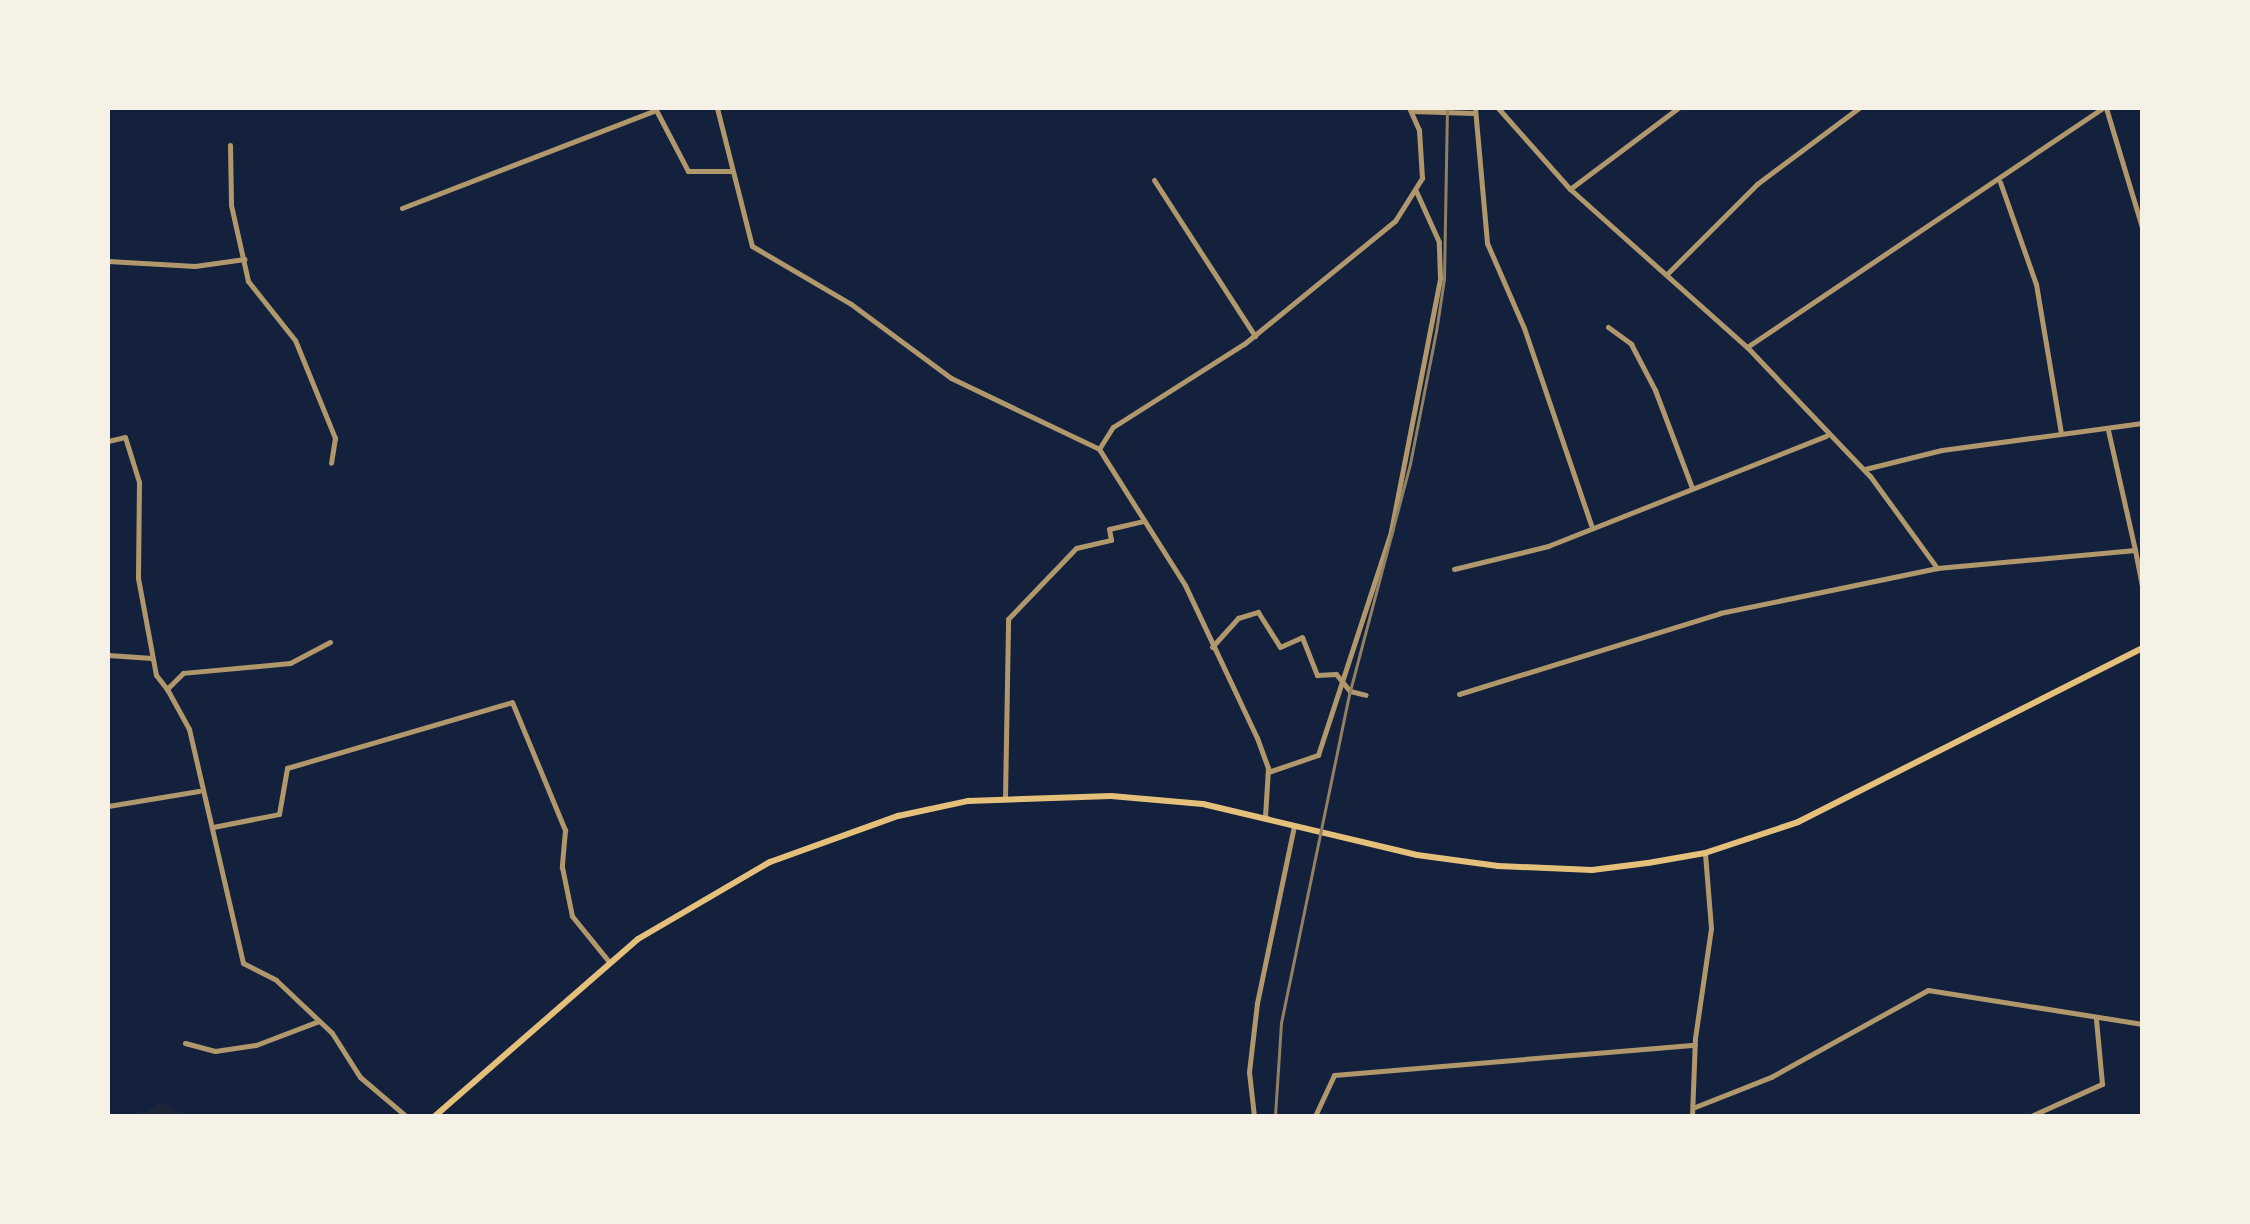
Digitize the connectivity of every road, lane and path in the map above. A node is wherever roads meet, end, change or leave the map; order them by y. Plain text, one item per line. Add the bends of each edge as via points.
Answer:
1 (717, 108) edge
2 (1498, 108) edge
3 (1678, 108) edge
4 (1859, 108) edge
5 (2105, 108) edge
6 (1411, 109) edge
7 (1474, 110) edge
8 (230, 144) dead end
9 (732, 171) junction
10 (1154, 180) dead end
11 (2000, 182) junction
12 (1570, 189) junction
13 (1416, 191) junction
14 (402, 208) dead end
15 (2142, 227) edge
16 (246, 259) junction
17 (108, 261) edge
18 (1668, 273) junction
19 (1608, 326) dead end
20 (1255, 336) junction
21 (1748, 347) junction
22 (2142, 423) edge
23 (2108, 430) junction
24 (2061, 433) junction
25 (1826, 436) junction
26 (108, 441) edge
27 (1098, 449) junction
28 (331, 463) dead end
29 (1864, 470) junction
30 (1692, 488) junction
31 (1146, 520) junction
32 (1591, 525) junction
33 (2135, 550) junction
34 (1936, 568) junction
35 (1454, 569) dead end
36 (2142, 585) edge
37 (330, 642) dead end
38 (1212, 647) junction
39 (2142, 648) edge
40 (108, 655) edge
41 (152, 658) junction
42 (1342, 678) junction
43 (166, 689) junction
44 (1460, 694) dead end
45 (1366, 695) dead end
46 (1268, 772) junction
47 (199, 792) junction
48 (1005, 798) junction
49 (108, 806) edge
50 (1265, 817) junction
51 (1294, 824) junction
52 (213, 827) junction
53 (1706, 854) junction
54 (610, 963) junction
55 (2096, 1018) junction
56 (319, 1021) junction
57 (2142, 1024) edge
58 (185, 1043) dead end
59 (1695, 1045) junction
60 (1695, 1107) junction
61 (406, 1116) edge
62 (435, 1116) edge
63 (1254, 1116) edge
64 (1314, 1116) edge
65 (1692, 1116) edge
66 (2031, 1116) edge

1 - 9 street
2 - 12 street
3 - 12 street
4 - 18 street via 1757,184
5 - 11 street
5 - 15 street
6 - 7 street
6 - 13 street via 1424,159
7 - 32 street via 1487,243 1524,328
8 - 16 street via 231,205
9 - 14 street via 688,171 656,110
9 - 27 street via 752,246 851,304 951,378
10 - 20 street
11 - 21 street
11 - 24 street via 2036,284
12 - 18 street
13 - 20 street via 1396,221
13 - 42 street via 1439,242 1440,278 1391,531
16 - 17 street via 195,266
16 - 28 street via 248,281 295,340 324,403 335,438
18 - 21 street
19 - 30 street via 1631,344 1655,390
20 - 27 street via 1113,427
21 - 25 street
22 - 23 street
23 - 24 street
23 - 33 street
24 - 29 street via 1942,450
25 - 29 street
25 - 30 street
26 - 41 street via 125,437 139,482 138,578
27 - 31 street
29 - 34 street
30 - 32 street
31 - 38 street
31 - 48 street via 1109,529 1112,540 1076,548 1008,620
32 - 35 street via 1548,546
33 - 34 street
33 - 36 street
34 - 44 street via 1720,613
37 - 43 street via 290,663 183,673
38 - 42 street via 1238,618 1258,612 1280,647 1302,638 1317,675
38 - 46 street
39 - 53 main road via 1871,790
40 - 41 street
41 - 43 street
42 - 45 street via 1350,691
42 - 46 street via 1318,755
43 - 47 street via 189,729
46 - 50 street
47 - 49 street
47 - 52 street
48 - 50 main road via 1111,796
48 - 54 main road via 898,816 770,862 694,904
50 - 51 main road
51 - 53 main road via 1417,856 1498,866 1592,870
51 - 63 street via 1258,1003 1249,1072
52 - 54 street via 279,814 287,768 512,702 565,830 562,867 572,916
52 - 56 street via 243,963 276,980
53 - 59 street via 1712,928
54 - 62 main road
55 - 57 street
55 - 60 street via 1928,990 1771,1077
55 - 66 street via 2102,1084
56 - 58 street via 216,1052
56 - 61 street via 344,1060
59 - 60 street
59 - 64 street via 1334,1076
60 - 65 street

